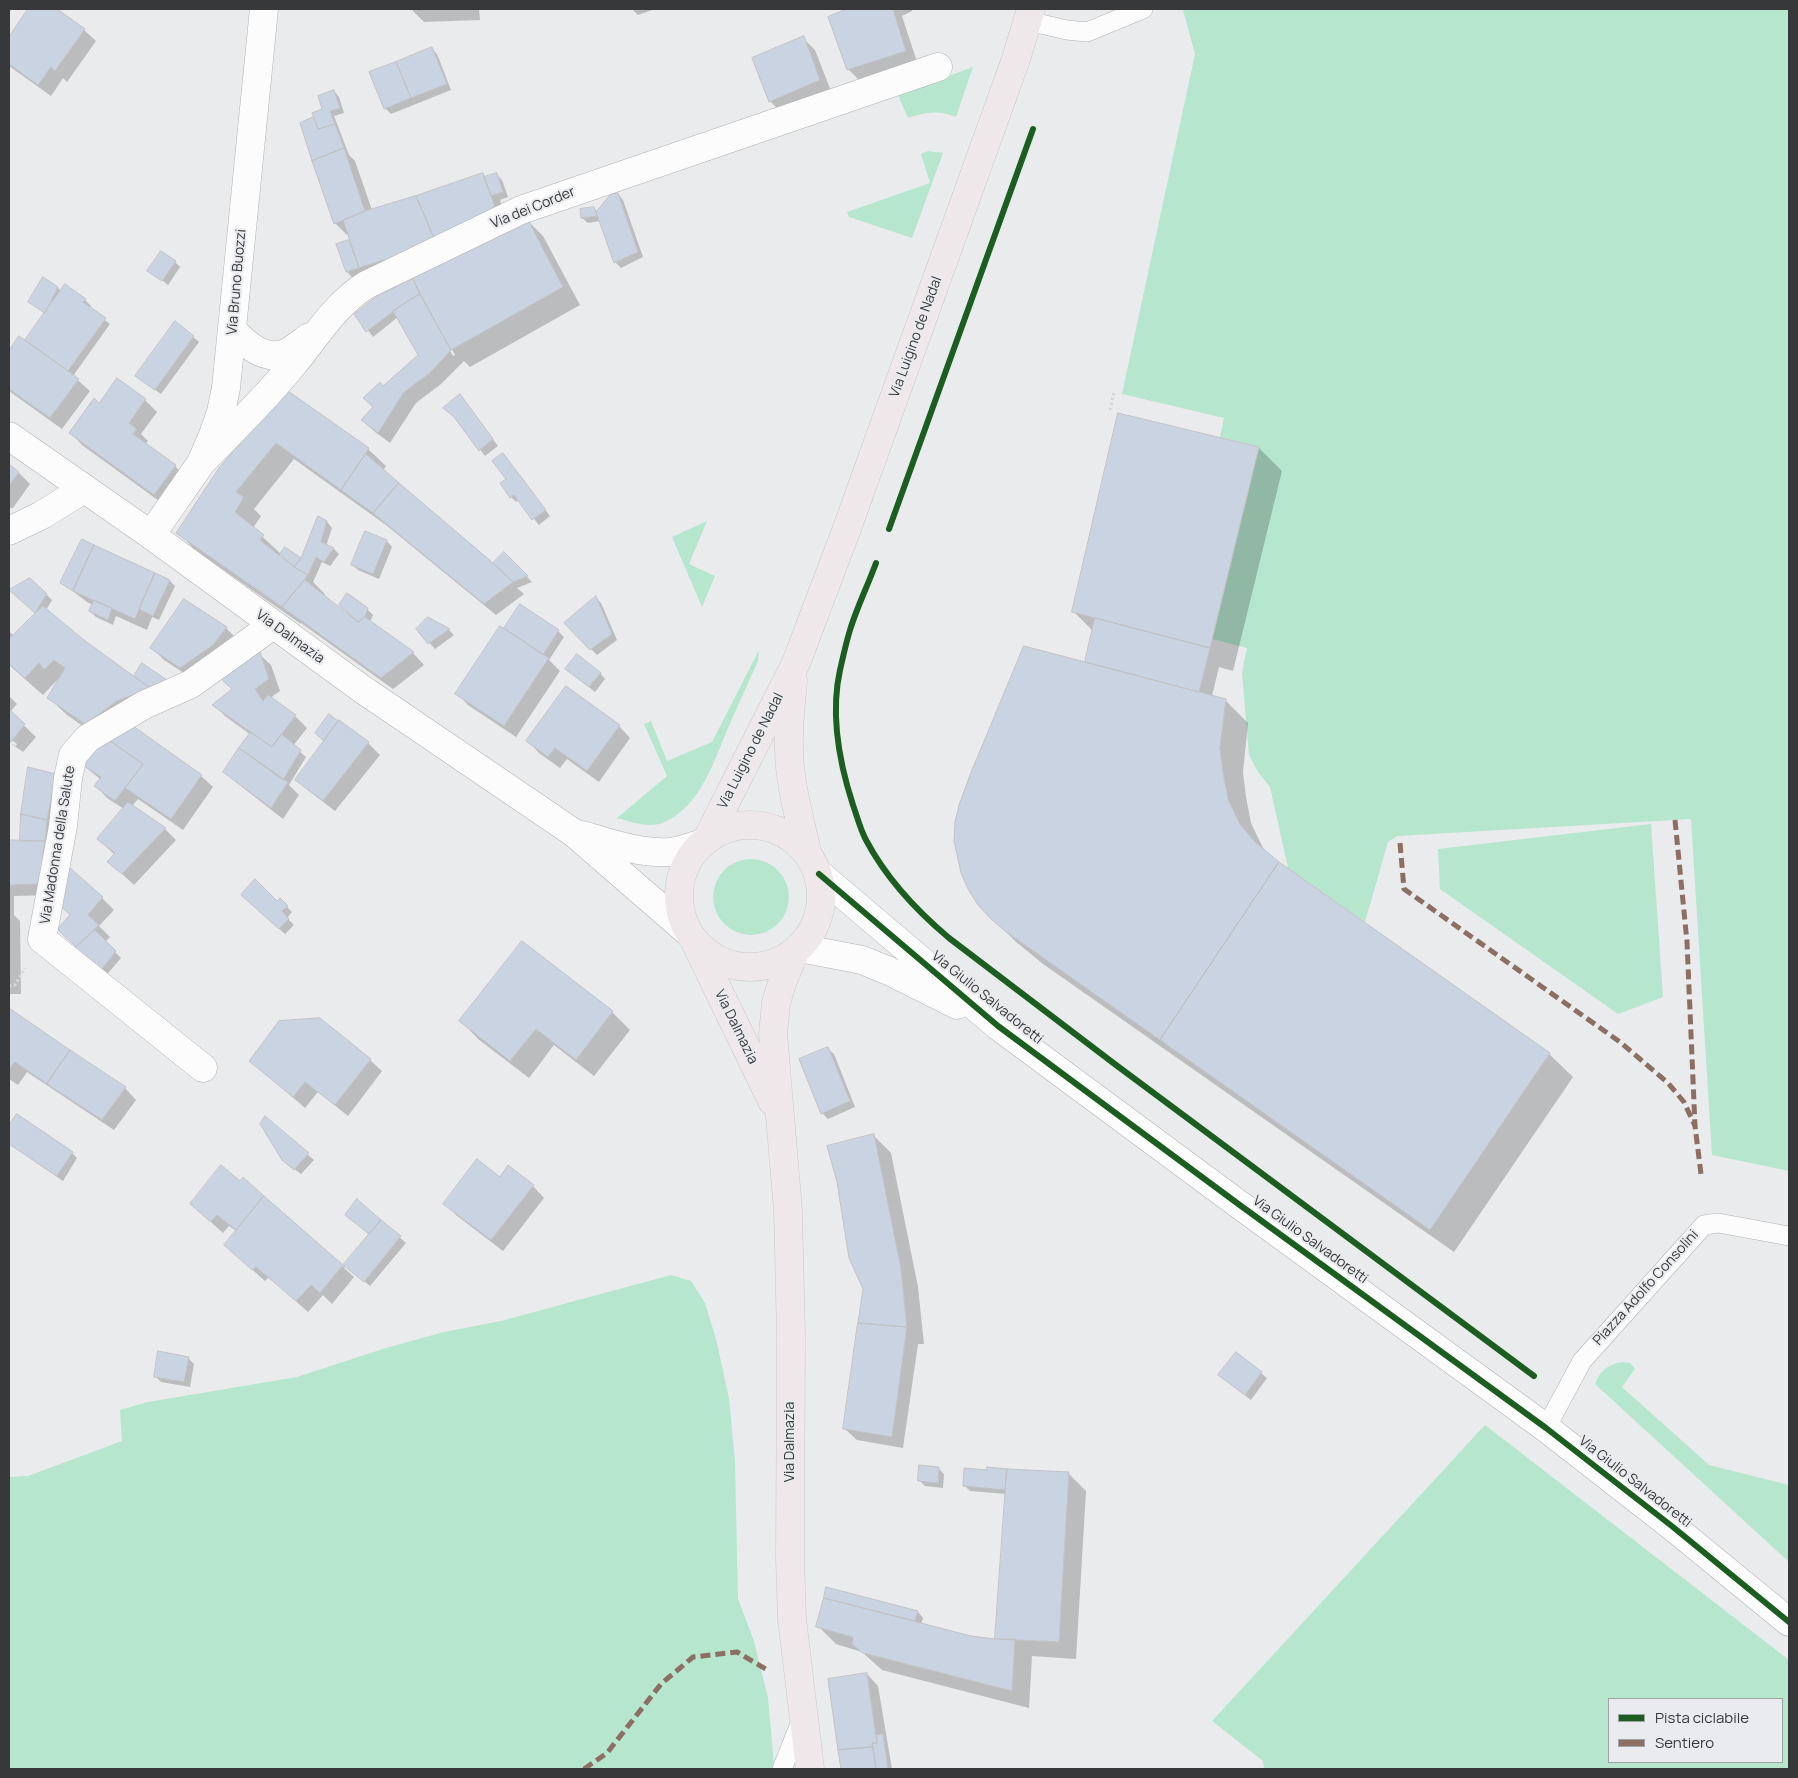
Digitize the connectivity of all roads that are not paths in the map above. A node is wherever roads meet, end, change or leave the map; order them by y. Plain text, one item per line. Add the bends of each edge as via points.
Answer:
1 (254, 9) edge
2 (264, 9) edge
3 (1143, 9) edge
4 (1029, 15) edge
5 (260, 45) junction
6 (938, 67) dead end
7 (232, 329) junction
8 (318, 330) junction
9 (9, 436) edge
10 (201, 463) junction
11 (84, 489) junction
12 (9, 531) edge
13 (151, 535) junction
14 (273, 625) junction
15 (796, 663) junction
16 (574, 833) junction
17 (703, 842) junction
18 (813, 863) junction
19 (691, 936) junction
20 (797, 951) junction
21 (998, 1026) junction
22 (203, 1068) dead end
23 (779, 1114) junction
24 (1789, 1236) edge
25 (1546, 1428) junction
26 (1789, 1622) edge
27 (803, 1718) junction
28 (782, 1769) edge
29 (810, 1769) edge

1 - 5 street
2 - 5 street, Via Bruno Buozzi
3 - 4 lane via 1088,32 1067,30
4 - 15 main road, Via Luigino de Nadal
5 - 7 street, Via Bruno Buozzi
6 - 8 street, Via dei Corder via 522,210 366,285 350,295
7 - 8 street via 248,345 264,353 275,354 286,353
7 - 10 street, Via Bruno Buozzi via 221,412
8 - 10 street, Via dei Corder via 291,367
9 - 11 street, Via Dalmazia
10 - 13 street, Via Bruno Buozzi
11 - 12 street
11 - 13 street, Via Dalmazia
13 - 14 street, Via Dalmazia
14 - 16 street, Via Dalmazia
14 - 22 street, Via Madonna della Salute via 191,684 88,738 74,755 42,939
15 - 17 main road, Via Luigino de Nadal
15 - 18 main road, Via Luigino de Nadal via 788,751 795,798
16 - 17 street, Via Dalmazia via 650,851 671,852
16 - 19 street, Via Dalmazia
17 - 18 main road via 726,828 748,824 771,827 791,836
17 - 19 main road via 686,863 679,886 679,909
18 - 20 main road via 822,894 820,914 812,932
18 - 21 street, Via Giulio Salvadoretti
19 - 20 main road via 710,955 730,965 752,968 774,964
19 - 23 main road, Via Dalmazia
20 - 21 street, Via Giulio Salvadoretti via 862,960
20 - 23 main road, Via Dalmazia via 776,1002 773,1034
21 - 25 street, Via Giulio Salvadoretti
23 - 27 main road, Via Dalmazia via 788,1210 792,1619
24 - 25 lane, Piazza Adolfo Consolini via 1718,1223 1704,1225 1582,1361
25 - 26 street, Via Giulio Salvadoretti
27 - 28 lane
27 - 29 main road, Via Dalmazia

